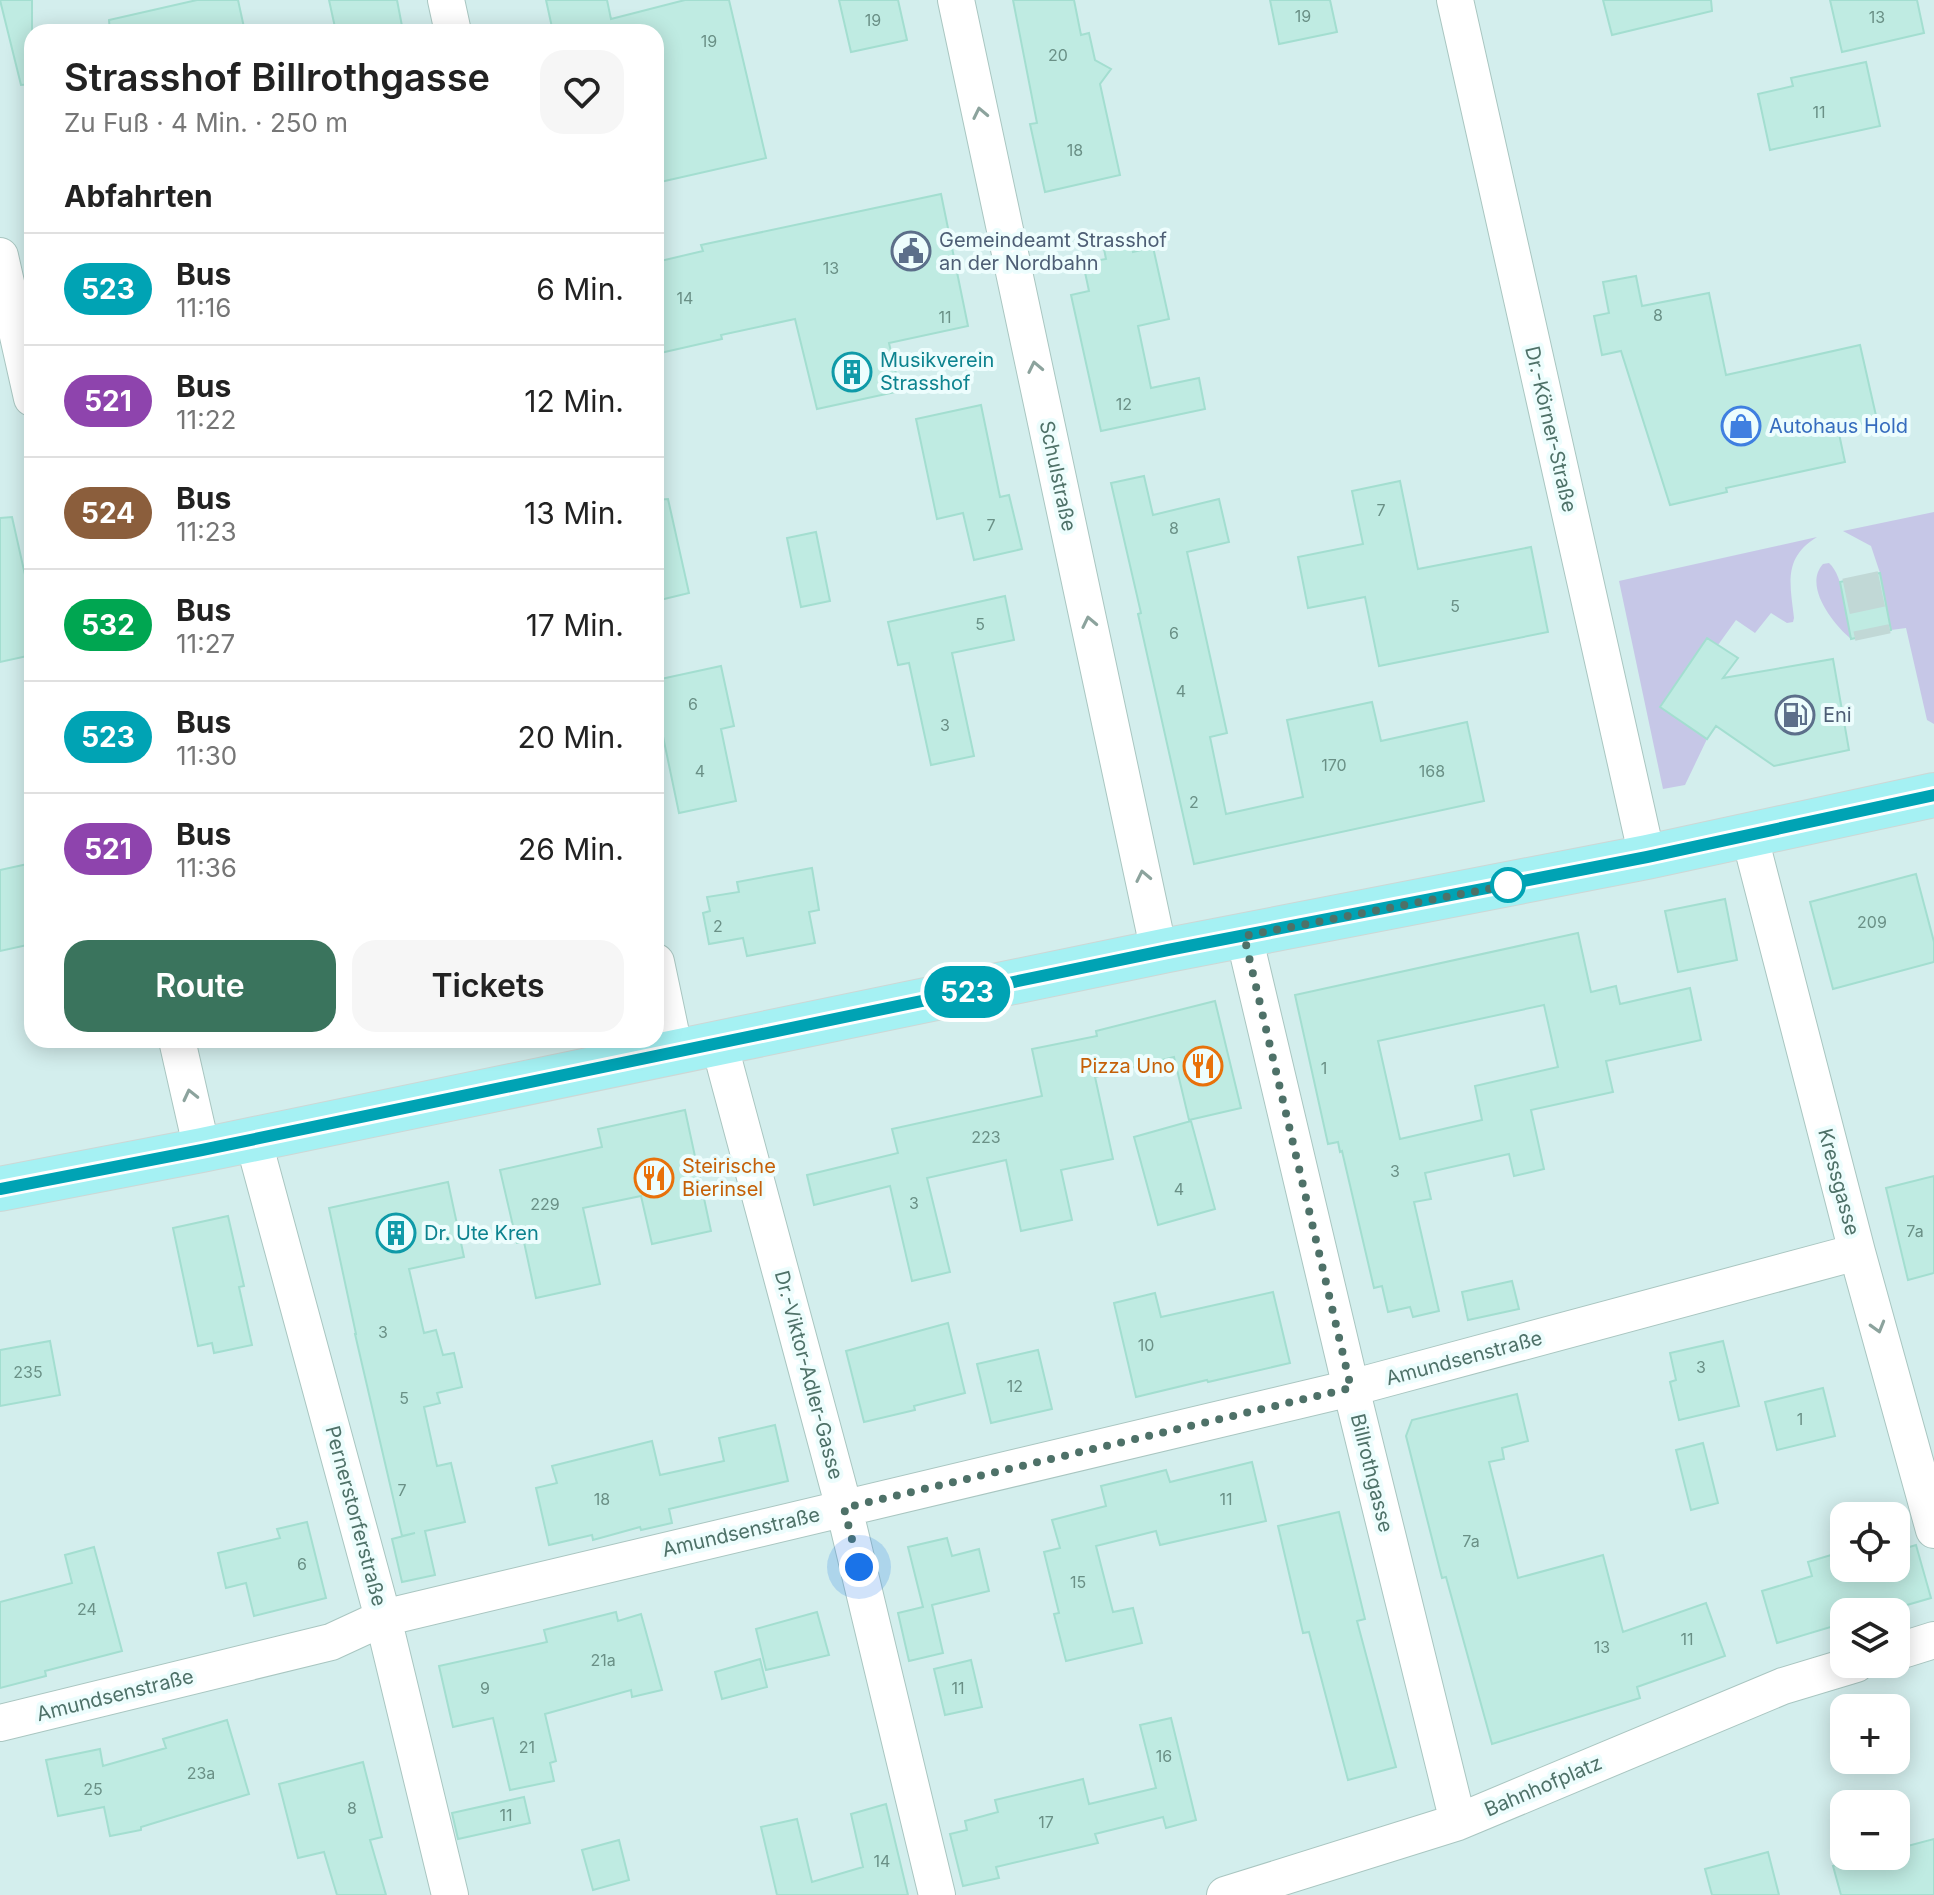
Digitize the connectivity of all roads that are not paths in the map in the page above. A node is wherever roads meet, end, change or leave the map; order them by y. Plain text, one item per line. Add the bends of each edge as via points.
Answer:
1 (446, 0) edge
2 (956, 0) edge
3 (1455, 0) edge
4 (451, 24) edge
5 (0, 256) edge
6 (24, 362) edge
7 (1934, 795) edge
8 (1749, 834) junction
9 (1647, 857) junction
10 (1244, 936) junction
11 (1159, 952) junction
12 (664, 1000) edge
13 (719, 1043) junction
14 (179, 1048) edge
15 (675, 1052) junction
16 (253, 1139) junction
17 (202, 1150) junction
18 (0, 1189) edge
19 (1857, 1252) junction
20 (1351, 1388) junction
21 (844, 1508) junction
22 (1934, 1530) edge
23 (383, 1618) junction
24 (1934, 1640) edge
25 (1910, 1648) edge
26 (1830, 1672) edge
27 (0, 1723) edge
28 (1458, 1822) junction
29 (450, 1895) edge
30 (937, 1895) edge
31 (1225, 1895) edge

1 - 4 street
11 -> 2 street, Schulstraße
3 - 9 street, Dr.-Körner-Straße
5 - 6 street
7 - 8 main road
8 - 9 main road
8 - 19 street, Kressgasse
9 - 10 main road
10 - 11 main road
10 - 20 street, Billrothgasse
11 - 13 main road
12 - 15 street
13 - 15 main road
13 - 21 street, Dr.-Viktor-Adler-Gasse
17 -> 14 street
15 - 16 main road
16 - 17 main road
16 - 23 street, Pernerstorferstraße
17 - 18 main road
19 - 20 street, Amundsenstraße
19 -> 22 street, Kressgasse
20 - 21 street, Amundsenstraße
20 - 28 street, Billrothgasse
21 - 23 street, Amundsenstraße
21 - 30 street, Dr.-Viktor-Adler-Gasse
23 - 27 street, Amundsenstraße via 331,1642
23 - 29 street, Pernerstorferstraße
24 - 25 street
26 - 28 street, Bahnhofplatz via 1783,1686
28 - 31 street, Bahnhofplatz

